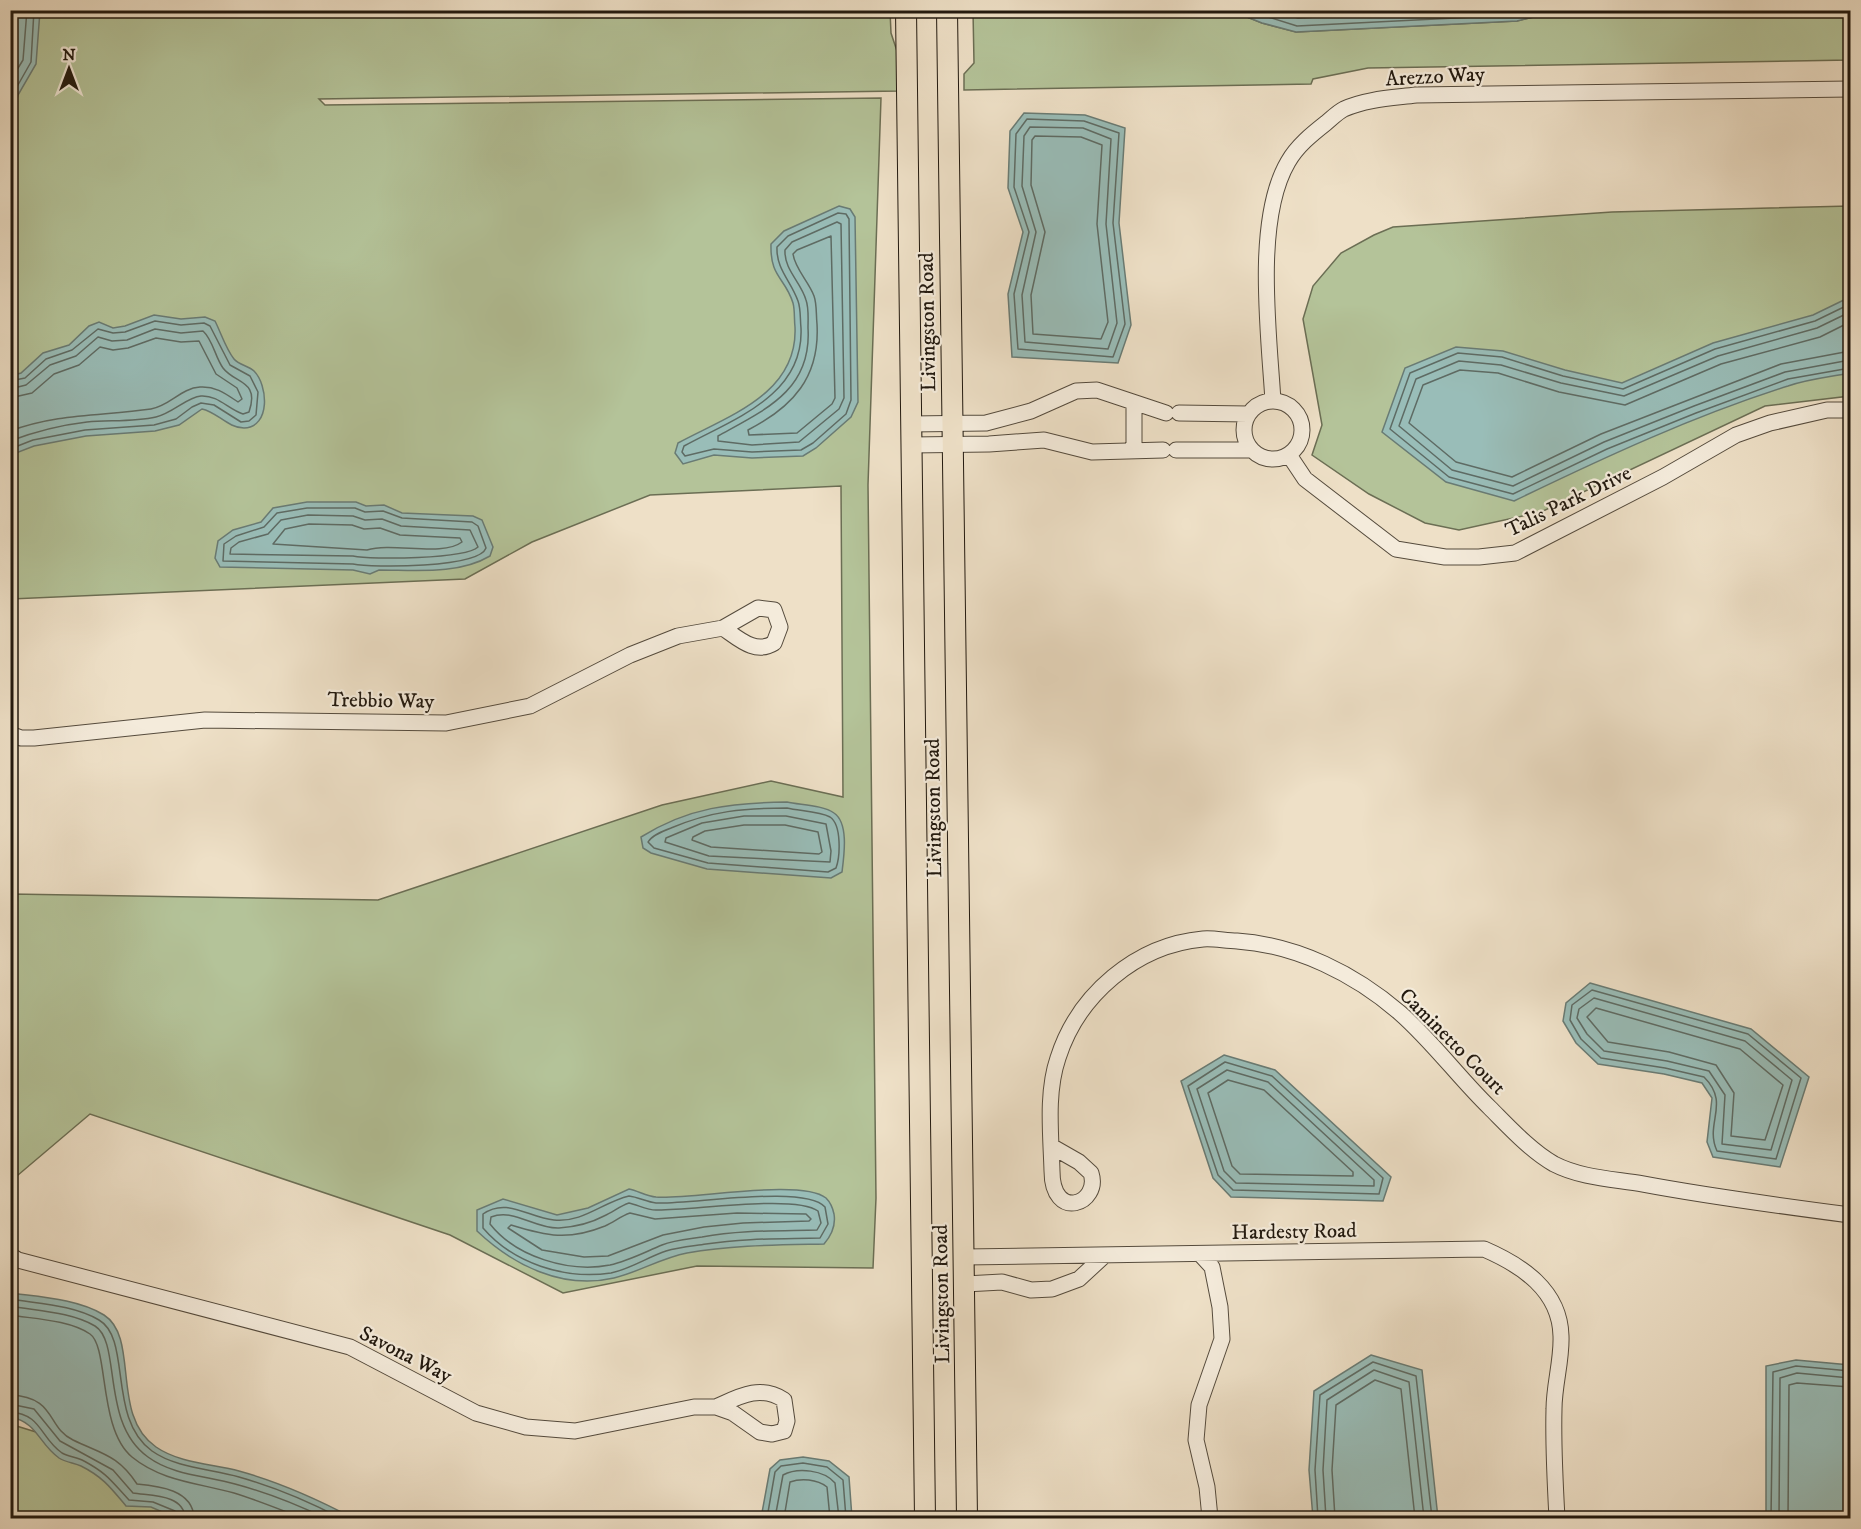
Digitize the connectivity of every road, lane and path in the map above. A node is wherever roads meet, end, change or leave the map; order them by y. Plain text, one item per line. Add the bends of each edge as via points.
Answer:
1 (906, 10) edge
2 (947, 10) edge
3 (1851, 89) edge
4 (1273, 401) junction
5 (1134, 403) junction
6 (1851, 410) edge
7 (1248, 414) junction
8 (911, 424) junction
9 (952, 434) junction
10 (911, 445) junction
11 (1134, 449) junction
12 (1250, 450) junction
13 (1289, 455) junction
14 (723, 628) dead end
15 (14, 739) edge
16 (1052, 1146) dead end
17 (1851, 1215) edge
18 (1200, 1254) junction
19 (10, 1255) edge
20 (1106, 1255) junction
21 (965, 1257) junction
22 (965, 1284) junction
23 (716, 1407) dead end
24 (925, 1518) edge
25 (967, 1518) edge
26 (1210, 1518) edge
27 (1557, 1518) edge

1 - 8 main road, Livingston Road
2 - 9 main road, Livingston Road
3 - 4 street, Arezzo Way via 1416,95 1374,100 1344,109 1309,135 1288,161 1273,198 1267,310
4 - 7 street
4 - 13 street via 1290,407 1301,422 1301,440
5 - 7 street via 1172,413
5 - 9 street via 1097,390 1076,390 1014,417
5 - 11 street
6 - 13 street, Talis Park Drive via 1827,410 1736,435 1664,477 1515,553 1479,557 1445,557 1396,549 1305,479
7 - 12 street via 1243,432
8 - 9 street
8 - 10 main road, Livingston Road
9 - 10 street
9 - 11 street via 989,444 1044,440 1092,452
9 - 21 main road, Livingston Road
10 - 24 main road, Livingston Road
11 - 12 street
12 - 13 street via 1273,460
14 - 15 street, Trebbio Way via 678,636 630,655 530,706 446,723 205,720
16 - 17 street, Caminetto Court via 1057,1060 1088,1001 1117,973 1157,950 1203,939 1262,943 1329,965 1363,985 1401,1014 1513,1131 1555,1164 1590,1176 1734,1201
18 - 20 street, Hardesty Road
18 - 26 street via 1212,1267 1222,1339 1199,1405 1196,1440
18 - 27 street, Hardesty Road via 1484,1250 1512,1261 1540,1284 1553,1305 1562,1335 1554,1407
19 - 23 street, Savona Way via 350,1347 476,1413 525,1427 575,1431 694,1407
20 - 21 street, Hardesty Road
20 - 22 street via 1079,1279 1052,1289 1031,1290 1002,1282
21 - 22 main road, Livingston Road
22 - 25 main road, Livingston Road

